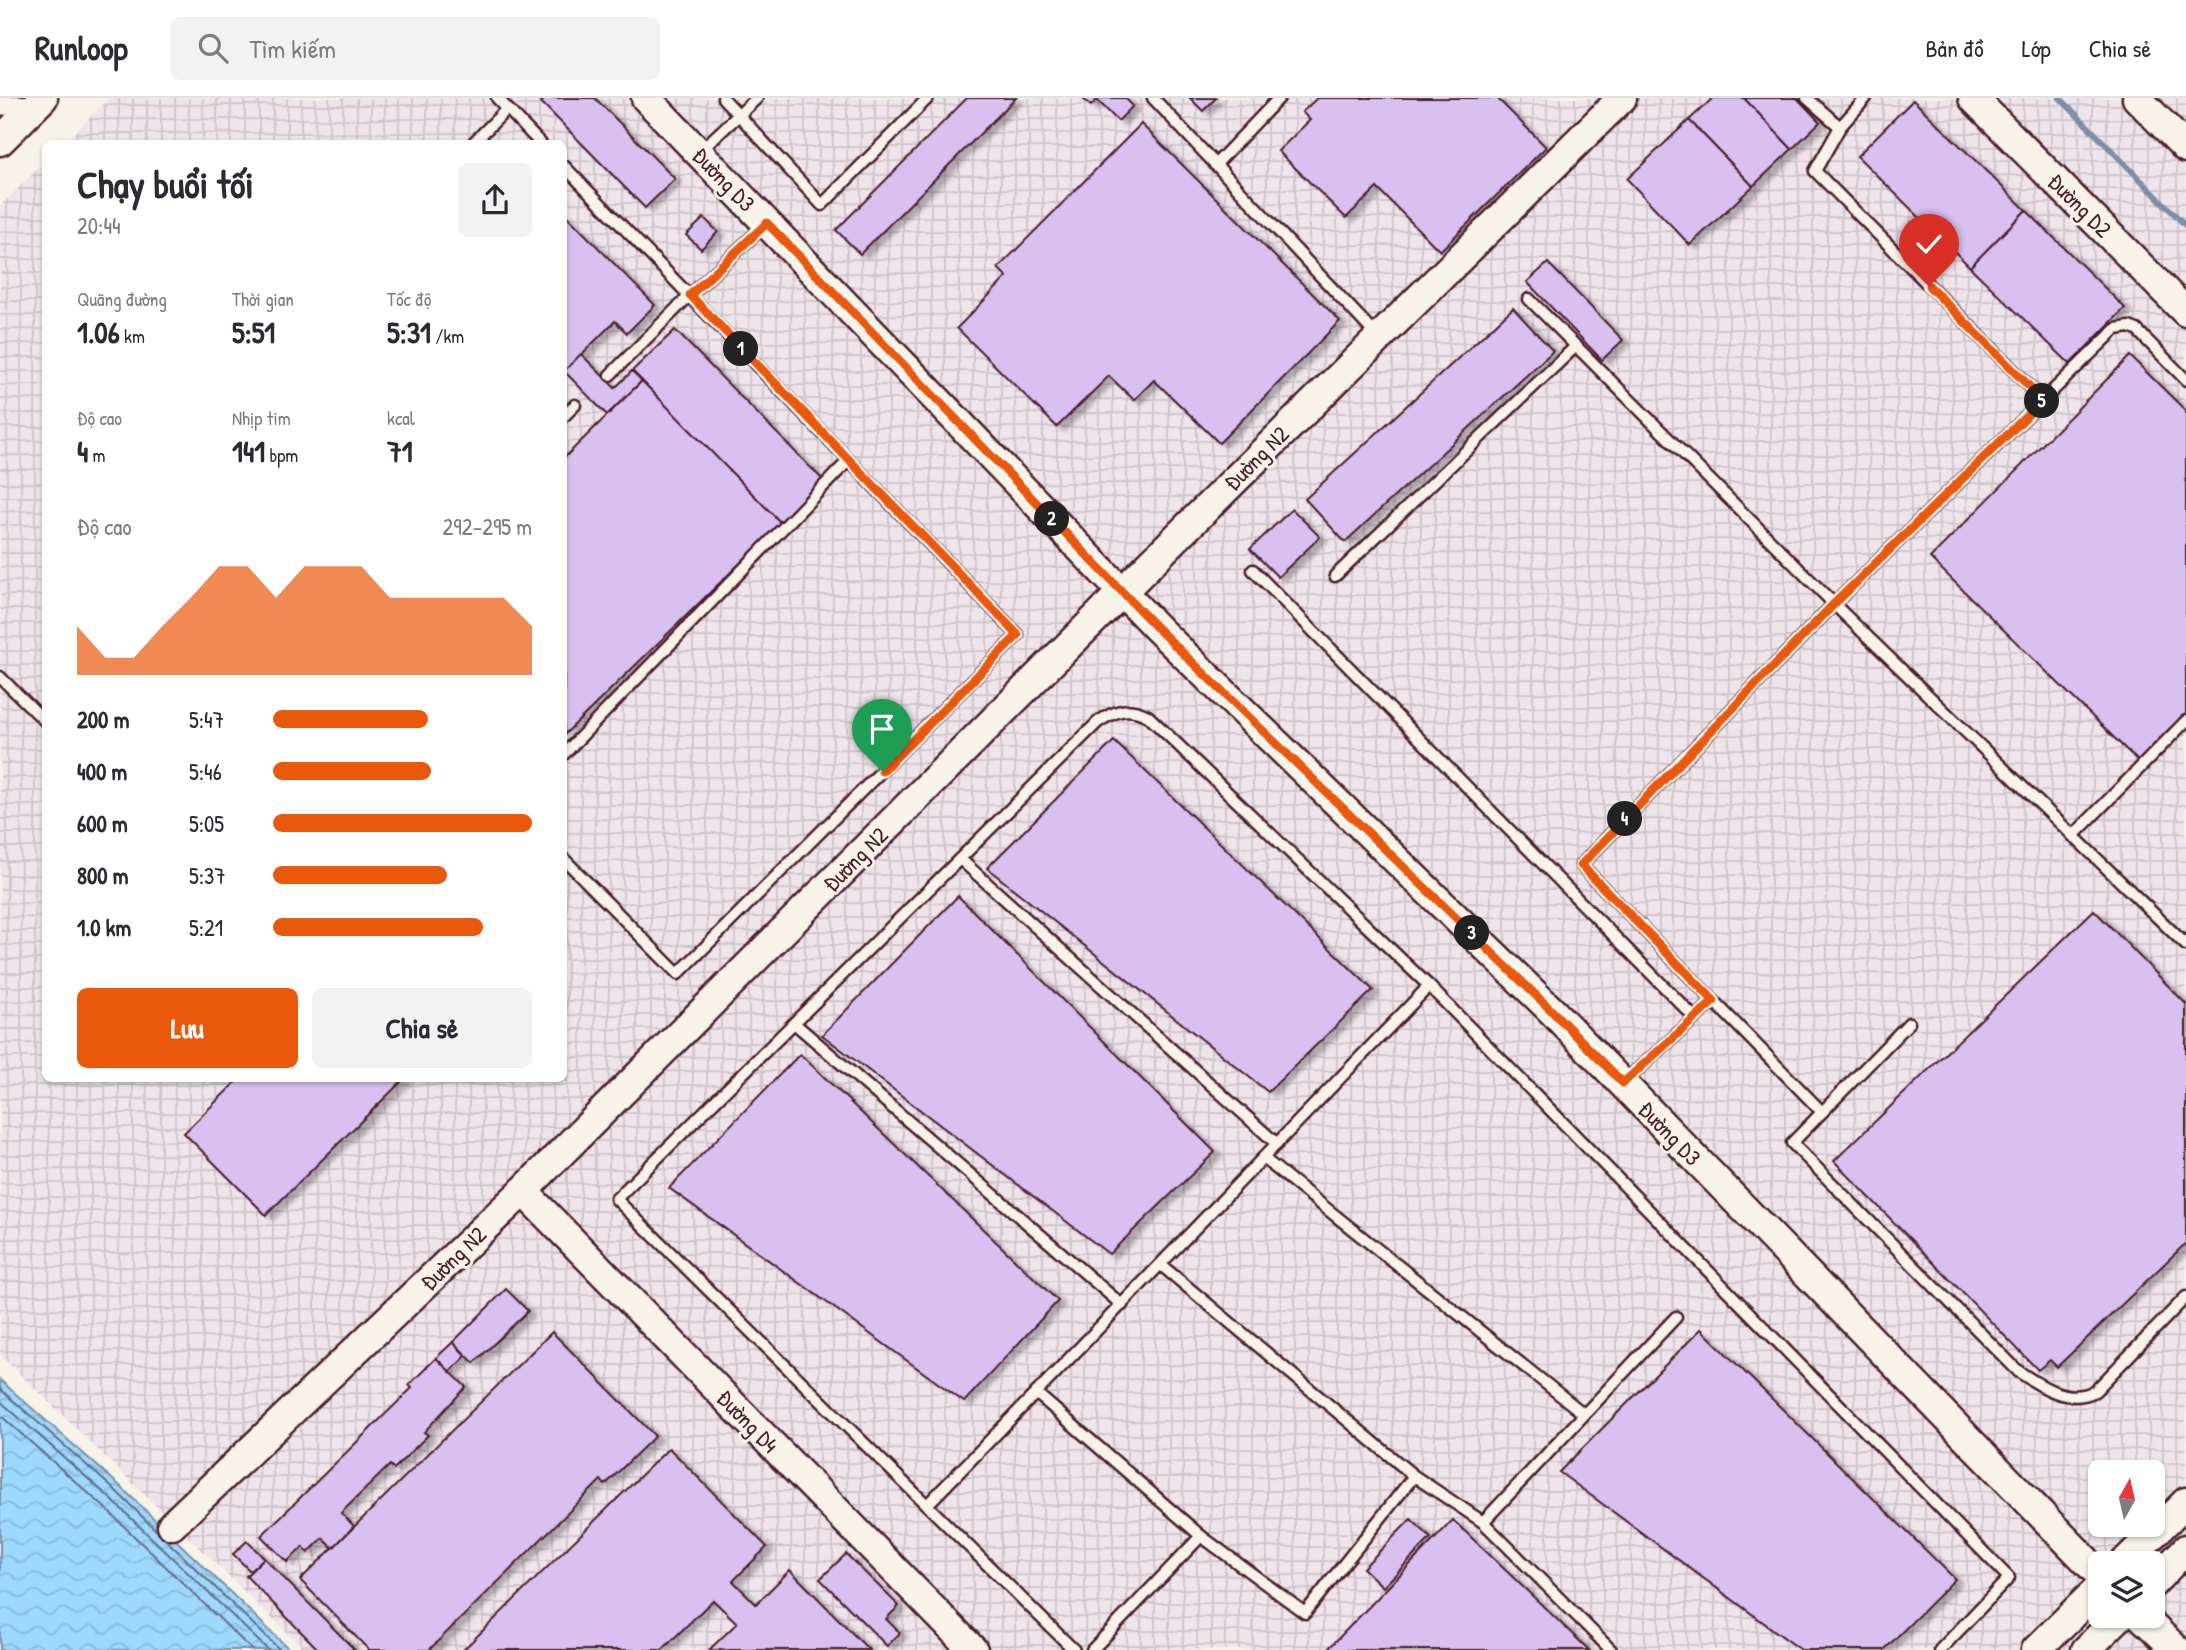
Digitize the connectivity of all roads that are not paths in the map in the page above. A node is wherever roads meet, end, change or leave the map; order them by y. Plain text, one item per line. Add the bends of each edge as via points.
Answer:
1 (496, 98) edge
2 (646, 98) edge
3 (723, 98) edge
4 (757, 98) edge
5 (928, 98) edge
6 (1153, 98) edge
7 (1279, 98) edge
8 (1622, 98) edge
9 (1807, 98) edge
10 (1866, 98) edge
11 (1973, 98) edge
12 (2137, 98) edge
13 (39, 102) edge
14 (0, 105) edge
15 (507, 109) junction
16 (740, 115) junction
17 (1840, 127) junction
18 (476, 140) edge
19 (537, 140) edge
20 (0, 141) edge
21 (2186, 148) edge
22 (698, 153) junction
23 (1215, 165) junction
24 (567, 169) edge
25 (767, 223) junction
26 (690, 295) junction
27 (1529, 299) dead end
28 (2186, 312) edge
29 (1378, 337) junction
30 (1576, 346) junction
31 (610, 375) dead end
32 (2186, 380) edge
33 (2043, 400) junction
34 (575, 405) dead end
35 (567, 413) edge
36 (849, 460) junction
37 (1253, 570) dead end
38 (1335, 576) dead end
39 (1122, 592) junction
40 (1834, 604) junction
41 (0, 677) edge
42 (42, 718) edge
43 (2186, 721) edge
44 (567, 751) edge
45 (2073, 836) junction
46 (960, 859) junction
47 (567, 862) edge
48 (2186, 945) edge
49 (1429, 986) junction
50 (1714, 1001) junction
51 (1695, 1018) junction
52 (794, 1023) junction
53 (1909, 1023) dead end
54 (1623, 1083) junction
55 (1822, 1112) junction
56 (1277, 1144) junction
57 (1263, 1158) junction
58 (523, 1191) junction
59 (1161, 1265) junction
60 (2186, 1297) edge
61 (1122, 1305) junction
62 (1676, 1317) dead end
63 (1037, 1393) junction
64 (1584, 1415) junction
65 (1414, 1476) junction
66 (2186, 1502) edge
67 (927, 1505) junction
68 (1483, 1522) junction
69 (172, 1525) dead end
70 (1201, 1536) junction
71 (2186, 1549) edge
72 (2136, 1551) edge
73 (2088, 1563) edge
74 (2165, 1571) edge
75 (2088, 1599) edge
76 (2108, 1628) edge
77 (2154, 1628) edge
78 (973, 1650) edge
79 (1074, 1650) edge
80 (1092, 1650) edge
81 (1611, 1650) edge
82 (1940, 1650) edge
83 (2036, 1650) edge
84 (2086, 1650) edge
85 (2177, 1650) edge

1 - 15 lane
2 - 22 street, Đường D3
3 - 16 lane
4 - 16 lane
5 - 16 lane via 822,205
6 - 23 lane
7 - 23 lane
8 - 29 street, Đường N2
9 - 17 lane
10 - 17 lane
11 - 28 street, Đường D2
12 - 21 street
13 - 14 street
13 - 20 street
15 - 18 lane
15 - 19 lane
16 - 22 lane
17 - 33 lane via 1815,171
22 - 25 street, Đường D3
23 - 29 lane
24 - 26 lane
25 - 26 lane
25 - 39 street, Đường D3
26 - 31 lane
26 - 36 lane
27 - 30 lane
29 - 39 street, Đường N2
30 - 38 lane
30 - 40 lane
32 - 33 lane via 2137,330 2122,327
33 - 40 lane
34 - 35 lane
36 - 44 lane
36 - 47 lane via 1018,635 678,974
37 - 51 lane
39 - 54 street, Đường D3
39 - 58 street, Đường N2
40 - 45 lane
40 - 50 lane via 1581,865
41 - 42 lane
43 - 45 lane
45 - 48 lane
46 - 49 lane via 1098,722 1124,709 1137,711 1148,716
46 - 52 lane
46 - 56 lane
49 - 56 lane
49 - 82 lane via 2008,1578
50 - 51 lane
50 - 55 lane
51 - 54 lane
52 - 61 lane
52 - 67 lane via 616,1199
53 - 55 lane
54 - 73 street, Đường D3
55 - 60 lane via 1792,1143 2018,1371 2046,1390 2083,1397 2095,1391
56 - 57 lane
57 - 59 lane
57 - 64 lane
58 - 69 street, Đường N2
58 - 78 street, Đường D4
59 - 61 lane
59 - 65 lane
61 - 63 lane
62 - 64 lane
63 - 67 lane
63 - 70 lane
64 - 68 lane
65 - 68 lane
65 - 70 lane via 1305,1614
66 - 72 street
67 - 79 lane
68 - 81 lane
70 - 80 lane
71 - 74 street
75 - 83 street
76 - 84 street
77 - 85 street

